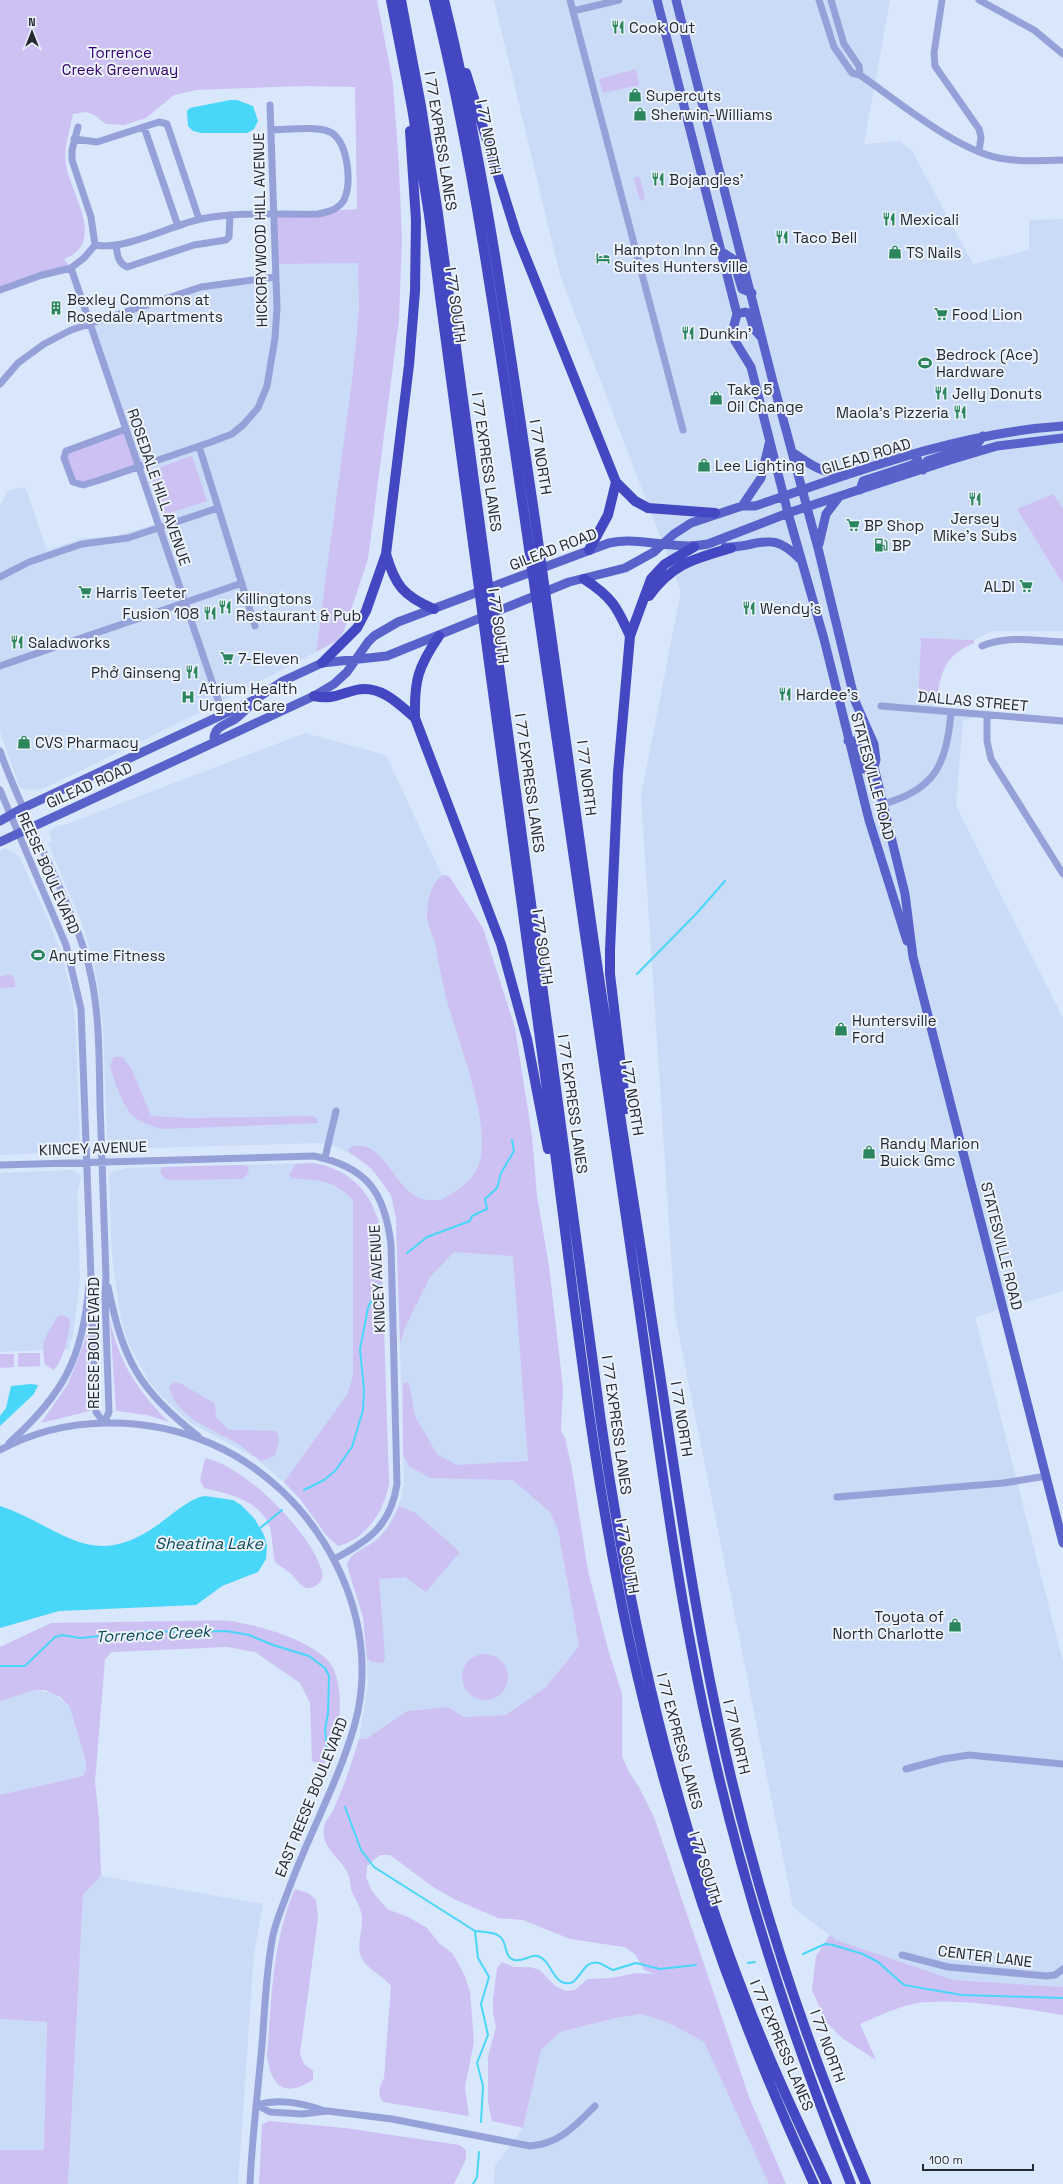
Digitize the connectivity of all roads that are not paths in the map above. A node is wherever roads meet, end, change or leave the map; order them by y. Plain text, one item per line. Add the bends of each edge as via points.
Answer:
1 (391, 0) edge
2 (401, 0) edge
3 (434, 0) edge
4 (444, 0) edge
5 (570, 0) edge
6 (618, 0) edge
7 (657, 0) edge
8 (676, 0) edge
9 (819, 0) edge
10 (831, 0) edge
11 (942, 0) edge
12 (979, 0) edge
13 (573, 11) junction
14 (447, 14) junction
15 (1063, 54) edge
16 (403, 56) junction
17 (860, 75) junction
18 (270, 105) dead end
19 (78, 127) dead end
20 (144, 127) junction
21 (271, 130) junction
22 (74, 138) junction
23 (979, 152) junction
24 (1063, 160) edge
25 (273, 215) junction
26 (230, 216) junction
27 (199, 220) junction
28 (178, 226) junction
29 (95, 245) junction
30 (116, 245) junction
31 (722, 252) junction
32 (71, 268) junction
33 (275, 277) junction
34 (0, 290) edge
35 (752, 293) junction
36 (737, 314) junction
37 (90, 324) junction
38 (763, 339) junction
39 (0, 384) edge
40 (1063, 426) edge
41 (126, 429) junction
42 (683, 430) dead end
43 (983, 436) junction
44 (1063, 438) edge
45 (769, 443) junction
46 (198, 446) junction
47 (792, 452) junction
48 (916, 454) junction
49 (138, 467) junction
50 (923, 470) junction
51 (852, 474) junction
52 (616, 482) junction
53 (860, 490) junction
54 (802, 491) junction
55 (784, 496) junction
56 (839, 497) junction
57 (742, 506) junction
58 (218, 508) junction
59 (807, 508) junction
60 (715, 513) junction
61 (788, 513) junction
62 (159, 528) junction
63 (663, 543) junction
64 (708, 544) junction
65 (694, 547) junction
66 (731, 548) junction
67 (818, 548) junction
68 (589, 550) junction
69 (386, 554) junction
70 (801, 560) junction
71 (0, 577) edge
72 (584, 579) junction
73 (242, 583) junction
74 (185, 602) junction
75 (643, 604) junction
76 (434, 609) junction
77 (255, 626) dead end
78 (439, 636) junction
79 (630, 636) junction
80 (1063, 642) edge
81 (982, 646) dead end
82 (355, 660) junction
83 (322, 663) junction
84 (0, 666) edge
85 (314, 696) junction
86 (256, 699) junction
87 (881, 706) dead end
88 (951, 712) junction
89 (224, 714) junction
90 (987, 715) junction
91 (415, 718) junction
92 (1063, 721) edge
93 (848, 741) junction
94 (214, 742) junction
95 (0, 750) edge
96 (874, 767) junction
97 (0, 790) edge
98 (883, 804) junction
99 (23, 808) junction
100 (10, 817) junction
101 (0, 821) edge
102 (33, 826) junction
103 (17, 834) junction
104 (0, 842) edge
105 (1063, 874) edge
106 (913, 957) junction
107 (336, 1111) dead end
108 (325, 1158) junction
109 (628, 1159) junction
110 (102, 1161) junction
111 (87, 1162) junction
112 (0, 1165) edge
113 (569, 1257) junction
114 (90, 1263) junction
115 (106, 1277) junction
116 (104, 1423) junction
117 (204, 1441) junction
118 (2, 1448) edge
119 (1046, 1476) junction
120 (837, 1497) dead end
121 (1063, 1543) edge
122 (334, 1559) junction
123 (1063, 1764) edge
124 (906, 1769) dead end
125 (902, 1955) dead end
126 (1063, 1969) edge
127 (257, 2105) junction
128 (595, 2106) dead end
129 (327, 2111) junction
130 (250, 2184) edge
131 (814, 2184) edge
132 (827, 2184) edge
133 (851, 2184) edge
134 (866, 2184) edge

1 - 16 highway, I 77 SOUTH
2 - 132 highway, I 77 EXPRESS LANES via 437,206 601,1422 627,1583 663,1740 709,1895 742,1990
3 - 133 highway, I 77 EXPRESS LANES via 462,128 489,279 594,1007 695,1667 718,1775 759,1926 809,2077
4 - 14 highway, I 77 NORTH
5 - 13 street
6 - 13 street
7 - 31 main road, STATESVILLE ROAD
8 - 35 main road, STATESVILLE ROAD
9 - 17 street via 837,54 852,73
10 - 17 street via 844,44 859,66
11 - 23 street via 934,53 935,66 979,129
12 - 15 street via 1034,30
13 - 42 street
14 - 52 highway via 516,232
14 - 109 highway, I 77 NORTH via 479,164 497,270 557,667 603,1005
16 - 69 highway via 415,189 415,291 409,365
16 - 113 highway, I 77 SOUTH via 431,231
17 - 23 street via 947,134
18 - 21 street, HICKORYWOOD HILL AVENUE
19 - 22 street
20 - 22 street via 97,142
20 - 27 street via 159,122 168,124
20 - 28 street
21 - 25 street, HICKORYWOOD HILL AVENUE
21 - 25 street via 316,129 332,133 342,145 347,175 344,200 330,211
22 - 29 street via 72,160 91,217
23 - 24 street via 1010,160
25 - 26 street
25 - 33 street, HICKORYWOOD HILL AVENUE
26 - 27 street
26 - 30 street via 230,232 226,240 194,245 127,267 122,265 118,258
27 - 28 street
28 - 30 street
29 - 30 street
29 - 32 street
31 - 35 main road via 733,259 742,289
31 - 36 main road, STATESVILLE ROAD
32 - 34 street
32 - 37 street, ROSEDALE HILL AVENUE
33 - 37 street via 201,287
33 - 46 street, HICKORYWOOD HILL AVENUE via 276,323 263,397 251,417 232,434
35 - 38 main road, STATESVILLE ROAD
36 - 38 main road via 749,313 754,330
36 - 45 main road, STATESVILLE ROAD via 734,325 735,341 751,367
37 - 39 street via 56,336 44,344 18,364
37 - 41 street, ROSEDALE HILL AVENUE
38 - 47 main road, STATESVILLE ROAD
40 - 43 main road, GILEAD ROAD
41 - 49 street, ROSEDALE HILL AVENUE
41 - 49 street, HICKORYWOOD HILL AVENUE via 69,448 64,458 73,482 83,485
43 - 48 main road, GILEAD ROAD
43 - 50 main road via 977,444 927,461
44 - 50 main road, GILEAD ROAD via 996,446
45 - 55 main road, STATESVILLE ROAD
45 - 57 main road via 761,478
46 - 49 street, HICKORYWOOD HILL AVENUE
46 - 58 street
47 - 51 main road via 831,474
47 - 54 main road, STATESVILLE ROAD
48 - 51 main road, GILEAD ROAD
48 - 53 main road via 918,460 912,465 864,481
49 - 62 street, ROSEDALE HILL AVENUE
50 - 53 main road, GILEAD ROAD
51 - 54 main road, GILEAD ROAD
52 - 60 highway via 630,496 648,508
52 - 68 highway via 608,515
53 - 56 main road, GILEAD ROAD
54 - 55 main road, GILEAD ROAD
54 - 59 main road, STATESVILLE ROAD
55 - 57 main road, GILEAD ROAD via 755,506
55 - 61 main road, STATESVILLE ROAD
56 - 59 main road, GILEAD ROAD
56 - 67 main road via 826,514
57 - 60 main road, GILEAD ROAD
58 - 62 street
58 - 73 street
59 - 61 main road, GILEAD ROAD
59 - 67 main road, STATESVILLE ROAD
60 - 63 main road, GILEAD ROAD via 684,526
61 - 64 main road, GILEAD ROAD
61 - 70 main road, STATESVILLE ROAD
62 - 71 street via 116,540 82,544 28,562
62 - 74 street, ROSEDALE HILL AVENUE
63 - 65 main road, GILEAD ROAD
63 - 68 main road, GILEAD ROAD via 619,541
63 - 72 main road, GILEAD ROAD via 633,565
64 - 65 main road, GILEAD ROAD
64 - 66 main road
65 - 75 highway via 657,571 651,579
66 - 70 main road via 760,542 778,542 788,547
66 - 75 highway via 676,568 658,584
67 - 96 main road, STATESVILLE ROAD via 855,701 874,744
68 - 76 main road, GILEAD ROAD
69 - 76 highway via 393,578 400,589
69 - 83 highway via 366,611 357,628
70 - 93 main road, STATESVILLE ROAD via 824,639
72 - 78 main road, GILEAD ROAD via 569,582
72 - 79 highway via 603,592 616,606
73 - 74 street
73 - 77 street
74 - 84 street
74 - 89 street, ROSEDALE HILL AVENUE
75 - 79 highway
76 - 82 main road, GILEAD ROAD via 398,622 374,636
78 - 82 main road, GILEAD ROAD via 387,656
78 - 91 highway via 418,674
79 - 109 highway via 618,781 610,950 610,974 629,1133
80 - 81 street via 1010,638
82 - 83 main road, GILEAD ROAD
82 - 85 main road, GILEAD ROAD via 341,678
83 - 86 main road, GILEAD ROAD via 283,681
85 - 91 highway via 326,698 367,688 380,691 394,699
85 - 94 main road, GILEAD ROAD
86 - 89 main road, GILEAD ROAD
86 - 94 main road via 236,718 217,729
87 - 88 street, DALLAS STREET
88 - 90 street, DALLAS STREET
88 - 98 street via 946,751 932,778 921,789 906,797
89 - 99 main road, GILEAD ROAD
90 - 92 street, DALLAS STREET
90 - 105 street via 990,759
91 - 113 highway via 489,909 511,975 527,1039
93 - 96 main road via 855,741 857,744 862,767 866,770
93 - 106 main road, STATESVILLE ROAD via 889,888
94 - 102 main road, GILEAD ROAD
95 - 99 street, REESE BOULEVARD
96 - 98 main road, STATESVILLE ROAD
97 - 100 street, REESE BOULEVARD
98 - 106 main road, STATESVILLE ROAD via 905,894
99 - 100 main road, GILEAD ROAD
99 - 102 street, REESE BOULEVARD
100 - 101 main road, GILEAD ROAD
100 - 103 street, REESE BOULEVARD
102 - 103 main road, GILEAD ROAD
102 - 110 street, REESE BOULEVARD via 80,938 92,984 98,1034
103 - 104 main road, GILEAD ROAD
103 - 111 street, REESE BOULEVARD via 66,945 77,985 83,1033
106 - 119 main road, STATESVILLE ROAD
107 - 108 street
108 - 110 street, KINCEY AVENUE via 293,1156
108 - 122 street, KINCEY AVENUE via 344,1164 367,1181 379,1196 388,1221 391,1245 397,1484 390,1512 378,1530 361,1544
109 - 134 highway, I 77 NORTH via 692,1582 706,1665 730,1772 757,1876 788,1978 823,2080
110 - 111 street, KINCEY AVENUE
110 - 115 street, REESE BOULEVARD
111 - 112 street, KINCEY AVENUE
111 - 114 street, REESE BOULEVARD
113 - 131 highway, I 77 SOUTH via 618,1584 641,1690 668,1795 700,1898 736,2000 776,2100
114 - 116 street, REESE BOULEVARD via 96,1412
114 - 118 street via 85,1321 72,1363 58,1391 46,1407
115 - 116 street, REESE BOULEVARD via 109,1412
115 - 117 street via 116,1327 140,1378 159,1404
116 - 117 street, EAST REESE BOULEVARD via 155,1427
116 - 118 street, EAST REESE BOULEVARD via 58,1429
117 - 122 street, EAST REESE BOULEVARD via 244,1461 277,1485 306,1516
119 - 120 street via 1004,1483
119 - 121 main road, STATESVILLE ROAD
122 - 127 street, EAST REESE BOULEVARD via 347,1590 356,1624 361,1670 357,1715 347,1750 296,1870 273,1935
123 - 124 street via 969,1755
125 - 126 street, CENTER LANE via 948,1967 985,1972 1047,1976 1055,1975
127 - 129 street via 271,2101 303,2103
127 - 129 street via 270,2112 302,2114
127 - 130 street, EAST REESE BOULEVARD
128 - 129 street via 570,2132 556,2141 530,2146 392,2119

